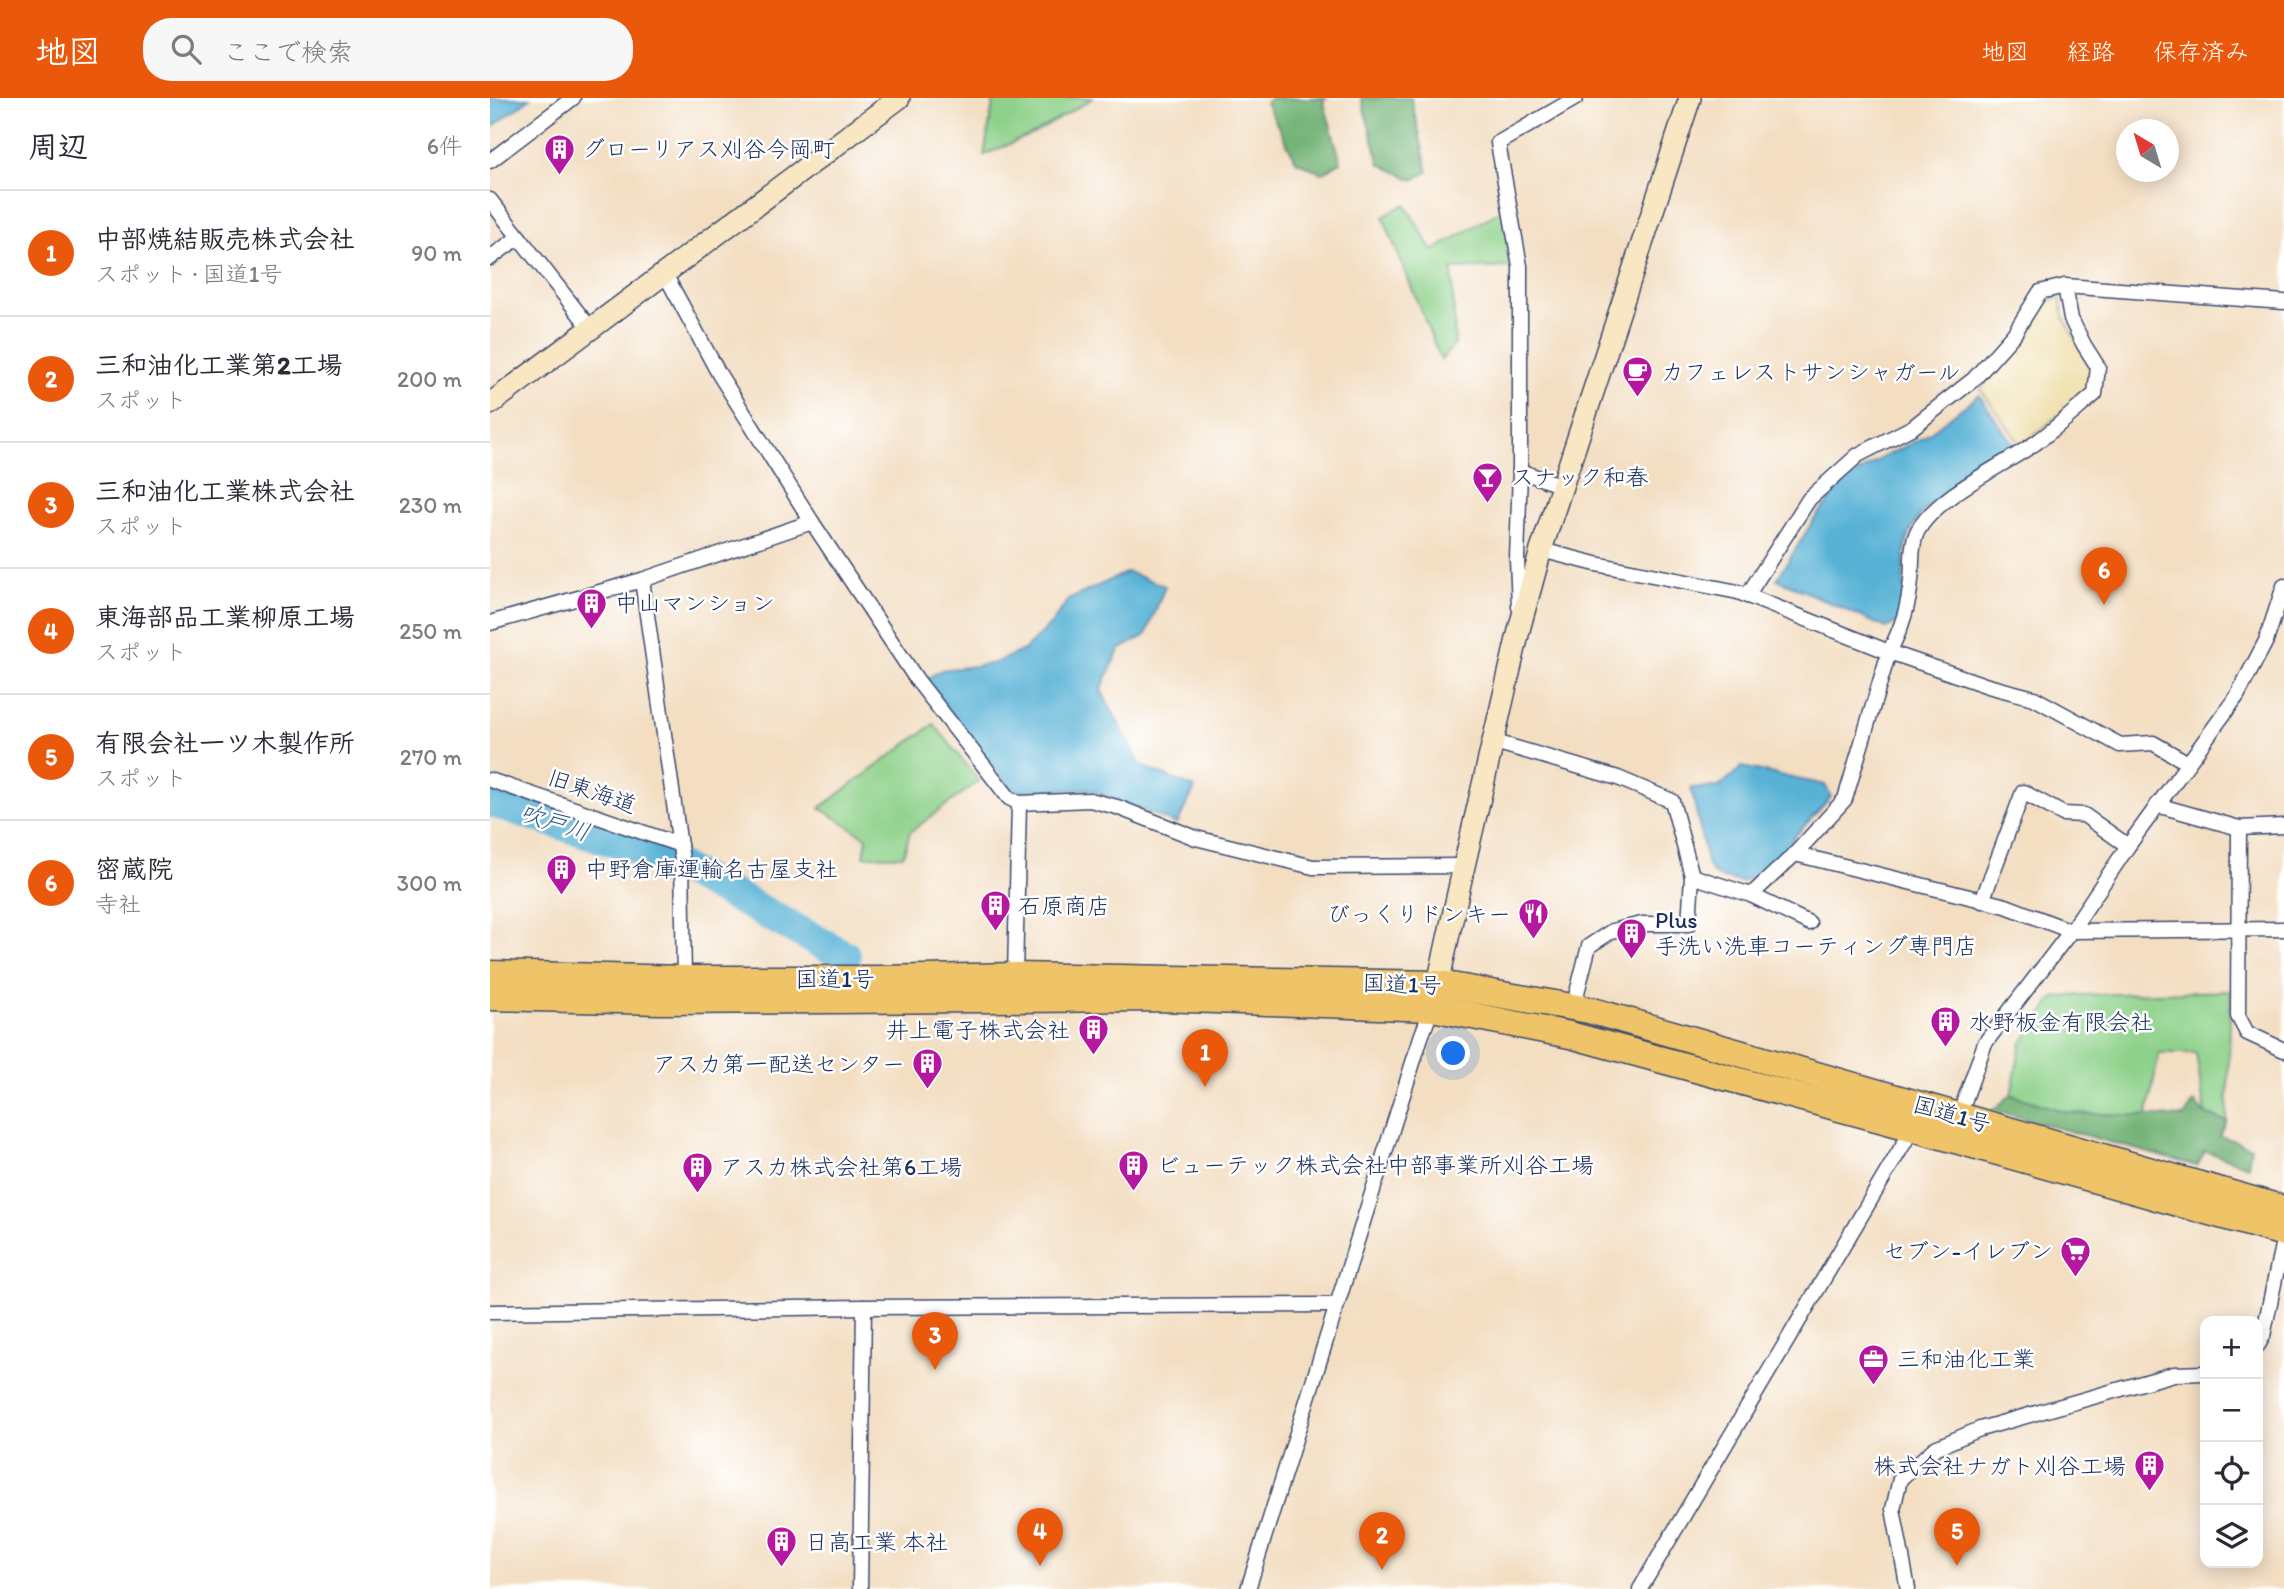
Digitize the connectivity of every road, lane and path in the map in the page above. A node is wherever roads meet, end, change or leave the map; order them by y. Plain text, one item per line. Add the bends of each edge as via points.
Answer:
1 (573, 98) edge
2 (899, 98) edge
3 (1576, 98) edge
4 (1690, 98) edge
5 (490, 160) edge
6 (490, 200) edge
7 (519, 237) junction
8 (490, 258) edge
9 (665, 274) junction
10 (2065, 286) junction
11 (2284, 302) edge
12 (590, 328) junction
13 (490, 404) edge
14 (1520, 471) junction
15 (1562, 486) junction
16 (812, 522) junction
17 (1541, 550) junction
18 (642, 580) junction
19 (2284, 586) edge
20 (1747, 596) junction
21 (490, 623) edge
22 (1520, 626) junction
23 (1889, 652) junction
24 (1494, 742) junction
25 (2188, 763) junction
26 (490, 780) edge
27 (1019, 803) junction
28 (2157, 805) junction
29 (2284, 826) edge
30 (2239, 828) junction
31 (2128, 846) junction
32 (681, 853) junction
33 (1795, 854) junction
34 (1464, 866) junction
35 (1692, 876) junction
36 (1751, 895) junction
37 (1982, 901) junction
38 (1809, 923) dead end
39 (2284, 929) edge
40 (2237, 930) junction
41 (2071, 931) junction
42 (490, 974) edge
43 (1014, 976) junction
44 (684, 979) junction
45 (1436, 996) junction
46 (490, 998) edge
47 (1573, 1008) junction
48 (2284, 1050) edge
49 (1959, 1116) junction
50 (1913, 1128) junction
51 (2284, 1209) edge
52 (2284, 1235) edge
53 (1337, 1305) junction
54 (864, 1307) junction
55 (490, 1312) edge
56 (2263, 1336) edge
57 (2200, 1373) edge
58 (859, 1589) edge
59 (1248, 1589) edge
60 (1640, 1589) edge
61 (1908, 1589) edge

1 - 5 street
2 - 9 street
3 - 14 street via 1498,143 1520,266
4 - 15 street
6 - 7 street
7 - 8 street
7 - 12 street
9 - 12 street
9 - 16 street via 719,374
10 - 11 street
10 - 20 street via 2040,292 2014,334 1974,379 1913,427 1858,455 1809,499
10 - 23 street via 2071,319 2098,367 2095,394 2038,441 1937,508 1917,532 1901,629
12 - 13 street
14 - 15 street
14 - 22 street
15 - 17 street
16 - 18 street
16 - 27 street via 917,680 1009,798
17 - 20 street
17 - 22 street
18 - 21 street
18 - 32 street
19 - 25 street via 2253,668
20 - 23 street
22 - 24 street
23 - 25 street via 2034,698 2120,745 2153,743
23 - 33 street via 1845,799
24 - 34 street
24 - 35 street via 1618,779 1672,801
25 - 28 street
26 - 32 street, 旧東海道
27 - 34 street via 1090,800 1196,838 1312,867
27 - 43 street
28 - 30 street
28 - 31 street
29 - 30 street
30 - 40 street
31 - 37 street via 2084,816 2063,814 2023,792
31 - 41 street
32 - 44 street
33 - 36 street
33 - 37 street
34 - 45 street
35 - 36 street
35 - 47 street via 1689,924 1642,924 1612,931 1589,946
36 - 38 street
37 - 41 street
39 - 40 street
40 - 41 street
40 - 48 street via 2238,1016 2247,1033
41 - 49 street via 1984,1043
42 - 44 highway, 国道1号
43 - 44 highway, 国道1号
43 - 45 highway, 国道1号
45 - 46 highway, 国道1号
45 - 47 highway, 国道1号
45 - 50 highway, 国道1号
45 - 53 street
47 - 49 highway, 国道1号
49 - 51 highway, 国道1号
50 - 52 highway, 国道1号
50 - 60 street
52 - 56 street
53 - 54 street
53 - 59 street
54 - 55 street
54 - 58 street
57 - 61 street via 2174,1374 1980,1429 1934,1448 1900,1479 1893,1509

